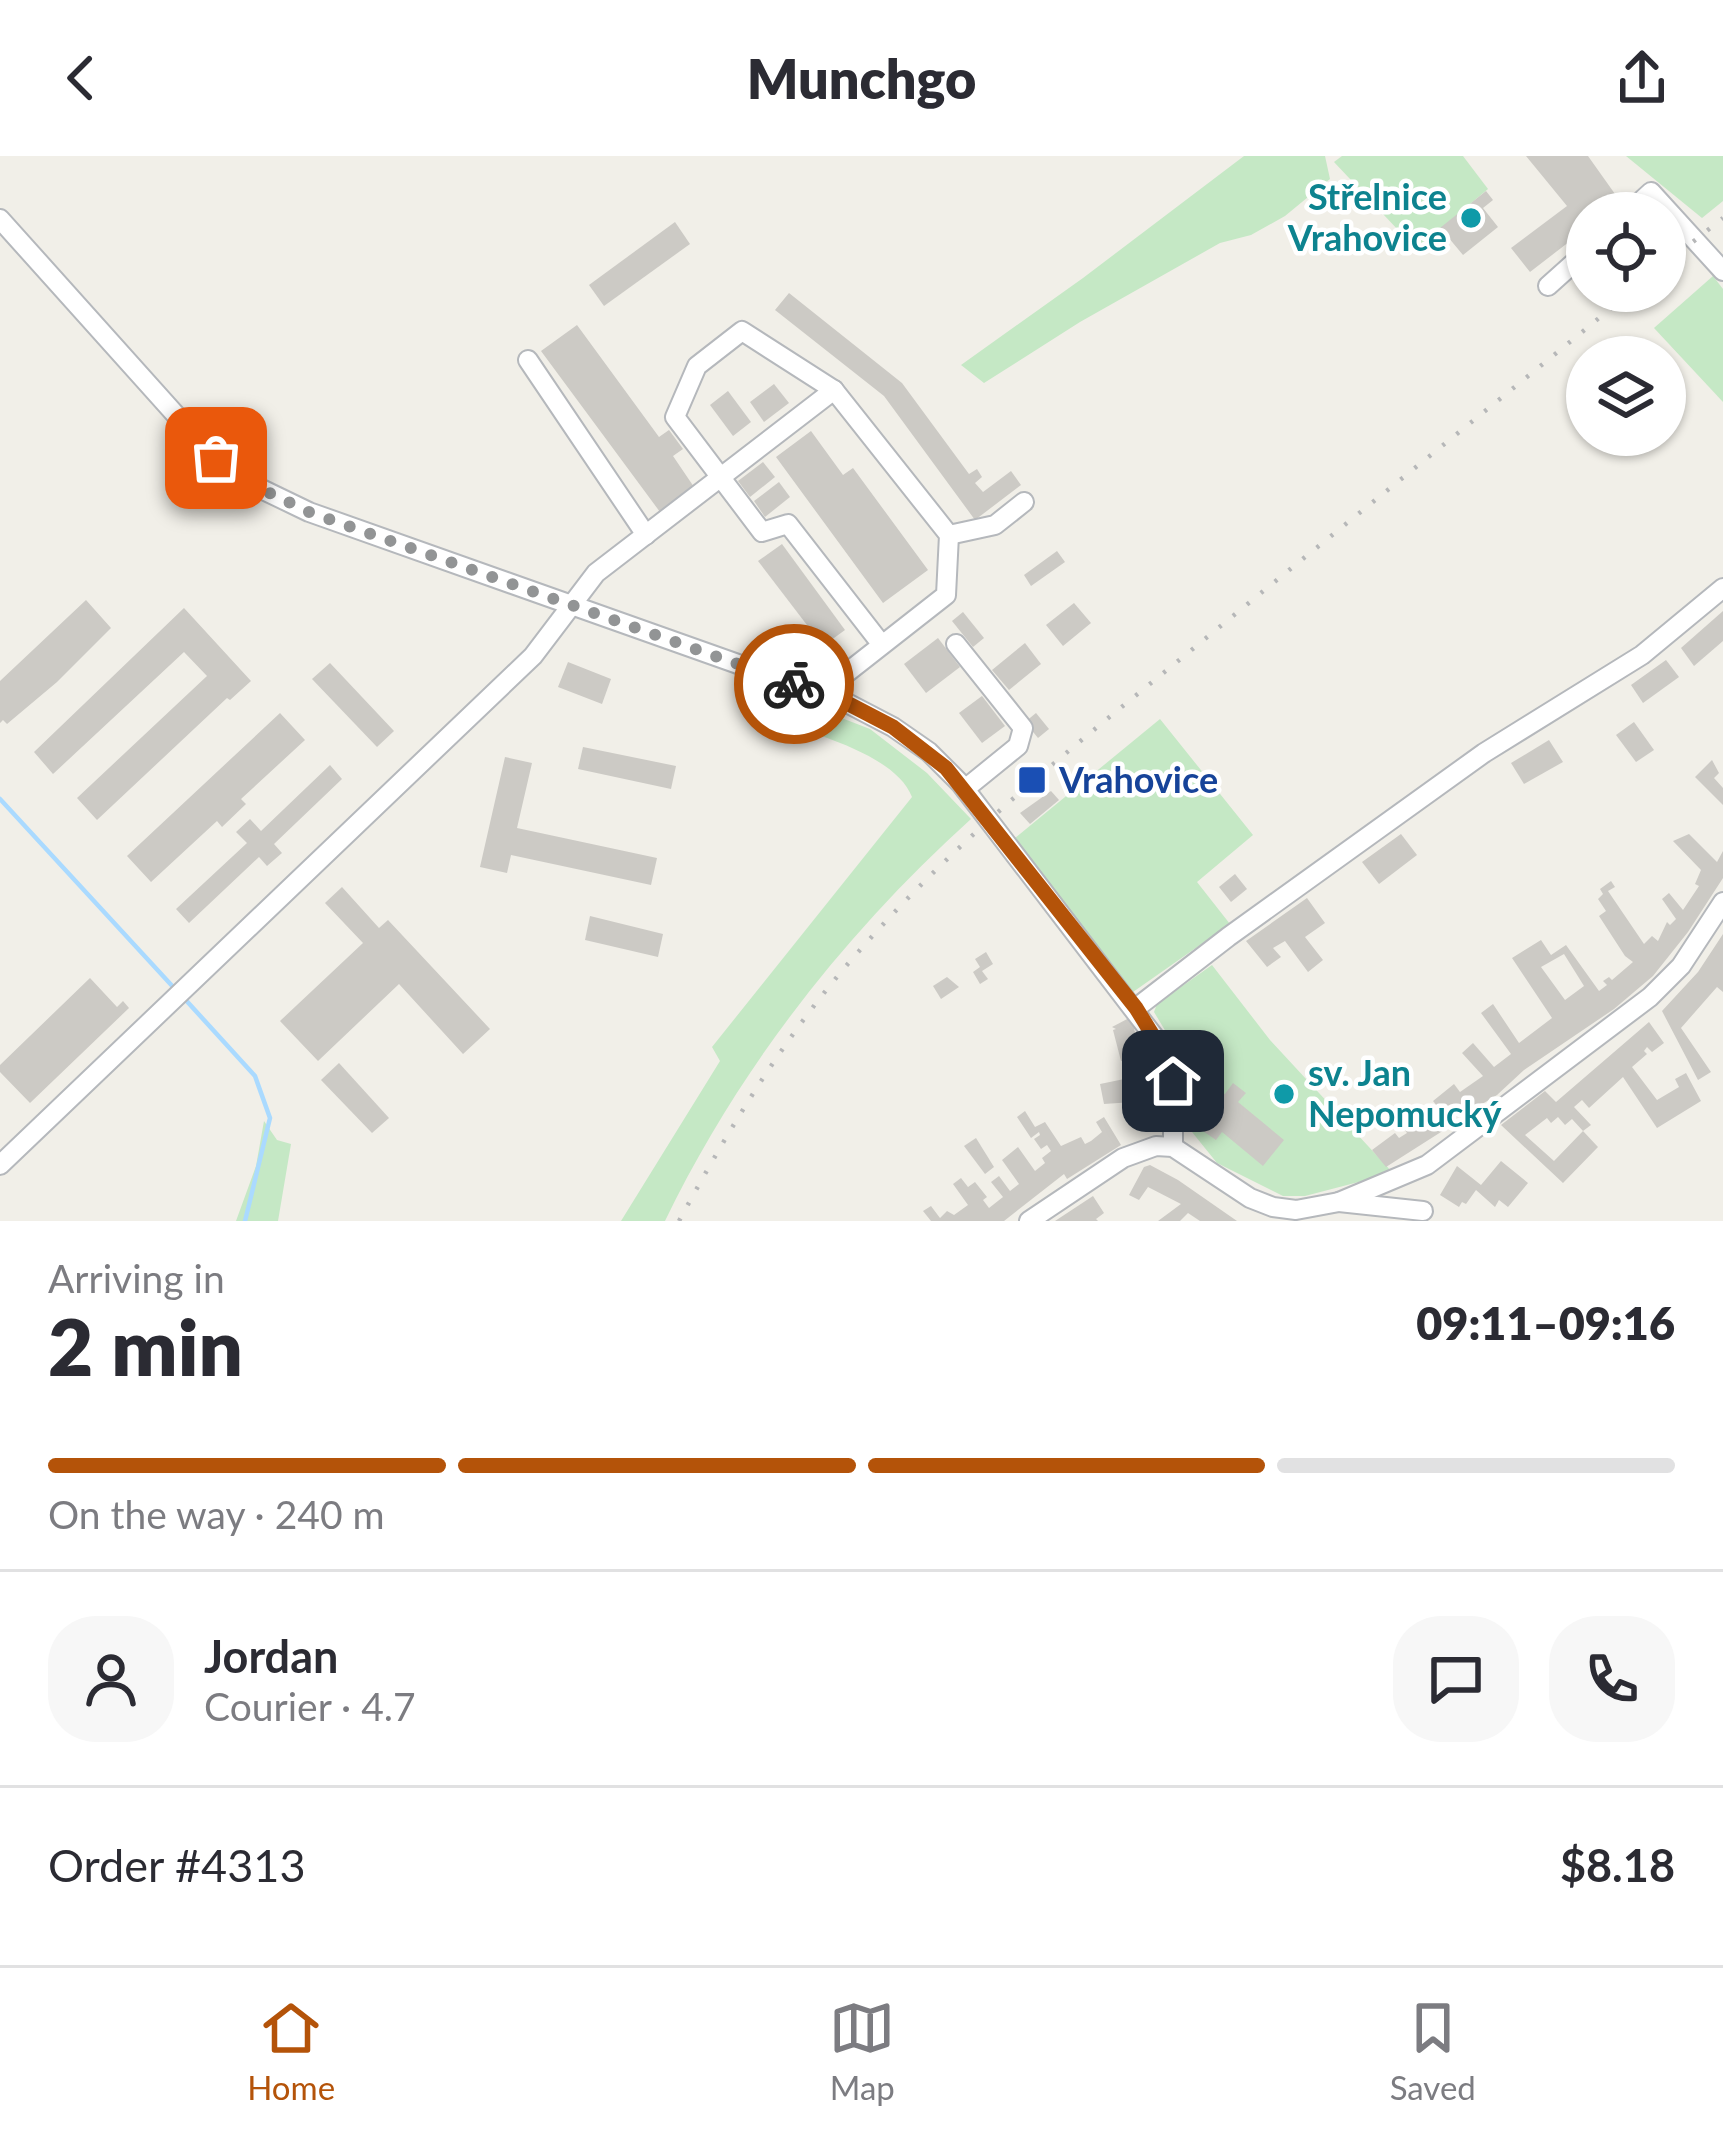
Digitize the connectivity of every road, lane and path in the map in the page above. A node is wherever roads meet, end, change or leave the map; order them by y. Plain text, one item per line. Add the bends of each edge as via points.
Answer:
1 (0, 219) edge
2 (1686, 230) edge
3 (1566, 269) edge
4 (1723, 271) edge
5 (1548, 286) dead end
6 (528, 360) dead end
7 (834, 391) junction
8 (719, 478) junction
9 (1024, 502) dead end
10 (646, 535) junction
11 (950, 535) junction
12 (1723, 588) edge
13 (572, 607) junction
14 (956, 644) dead end
15 (883, 645) junction
16 (820, 693) junction
17 (965, 789) junction
18 (1723, 902) edge
19 (1136, 1008) junction
20 (1173, 1148) junction
21 (0, 1165) edge
22 (1427, 1166) junction
23 (1339, 1202) junction
24 (1425, 1216) edge
25 (1029, 1221) edge

1 - 13 street via 171,412 251,484
2 - 4 street
3 - 5 street
6 - 10 street
7 - 8 street
7 - 8 street via 742,332 697,366 676,417
7 - 11 street
8 - 10 street
8 - 15 street via 762,532 788,524
9 - 11 street via 995,525
10 - 13 street via 596,573
11 - 15 street via 946,595
12 - 19 street via 1642,655 1484,753
13 - 16 street
13 - 21 street via 532,656
14 - 17 street via 1023,728 1018,746
15 - 16 street
16 - 17 street via 909,737
17 - 19 street
18 - 22 street via 1650,997
19 - 20 street via 1171,1070
20 - 23 street via 1273,1208
20 - 25 street via 1123,1158
22 - 23 street
22 - 24 street via 1420,1190
23 - 24 street

